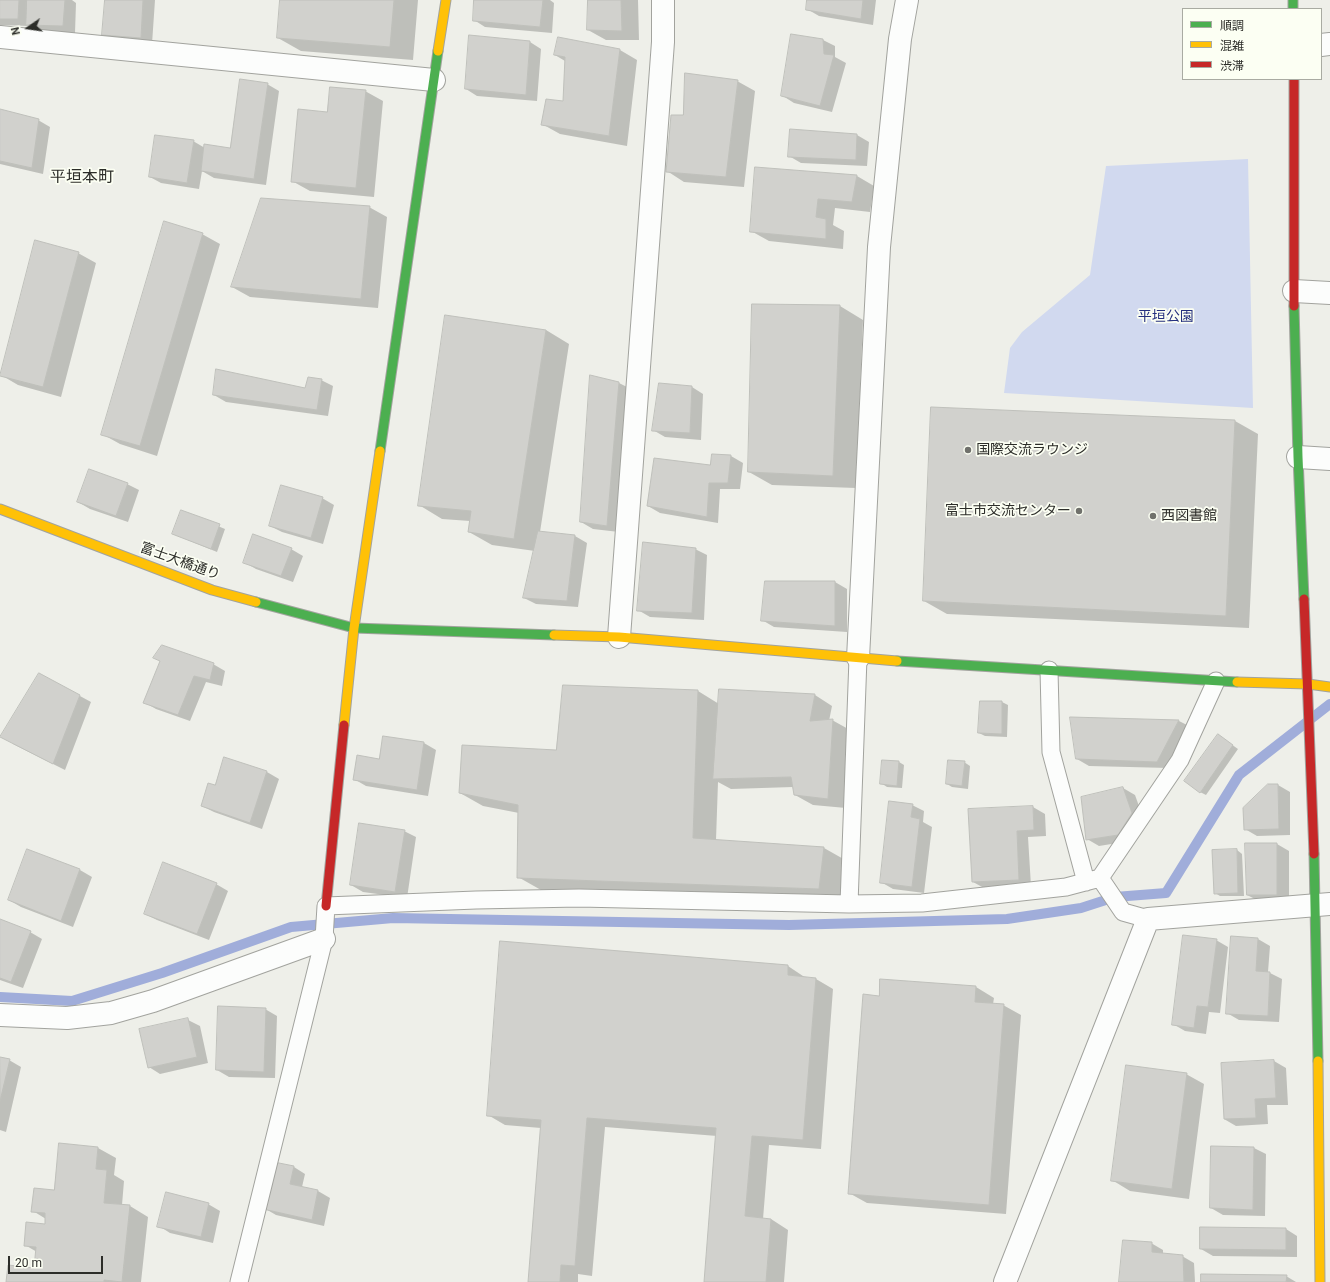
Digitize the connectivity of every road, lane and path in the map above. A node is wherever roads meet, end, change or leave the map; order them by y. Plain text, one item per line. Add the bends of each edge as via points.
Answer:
1 (446, 0) edge
2 (663, 0) edge
3 (907, 0) edge
4 (0, 37) edge
5 (434, 80) junction
6 (1294, 80) edge
7 (1294, 291) junction
8 (1330, 293) edge
9 (1298, 457) junction
10 (1330, 459) edge
11 (0, 509) edge
12 (354, 628) junction
13 (619, 637) junction
14 (858, 658) junction
15 (1049, 670) junction
16 (1216, 681) junction
17 (1308, 684) junction
18 (1330, 688) edge
19 (1093, 880) junction
20 (849, 904) junction
21 (1322, 905) edge
22 (326, 906) junction
23 (1148, 919) junction
24 (324, 939) junction
25 (1324, 992) edge
26 (0, 1015) edge
27 (238, 1282) edge
28 (1005, 1282) edge
29 (1320, 1282) edge

1 - 5 street
2 - 13 street via 663,42
3 - 14 street via 900,39 879,247
4 - 5 street
5 - 12 street
6 - 7 street
7 - 8 street
7 - 9 street
9 - 10 street
9 - 17 street
11 - 12 street, 富士大橋通り via 212,590
12 - 13 street, 富士大橋通り
12 - 22 street
13 - 14 street, 富士大橋通り
14 - 15 street, 富士大橋通り
14 - 20 lane
15 - 16 street, 富士大橋通り
15 - 19 lane via 1051,752
16 - 17 street, 富士大橋通り
16 - 19 lane via 1180,760
17 - 18 street, 富士大橋通り
17 - 21 street
19 - 20 lane via 1052,889 922,903
19 - 23 lane via 1123,912
20 - 22 lane via 579,898
21 - 23 street
21 - 25 street
22 - 24 lane
23 - 28 street
24 - 26 street via 153,1001 111,1013 67,1018
24 - 27 lane
25 - 29 street

